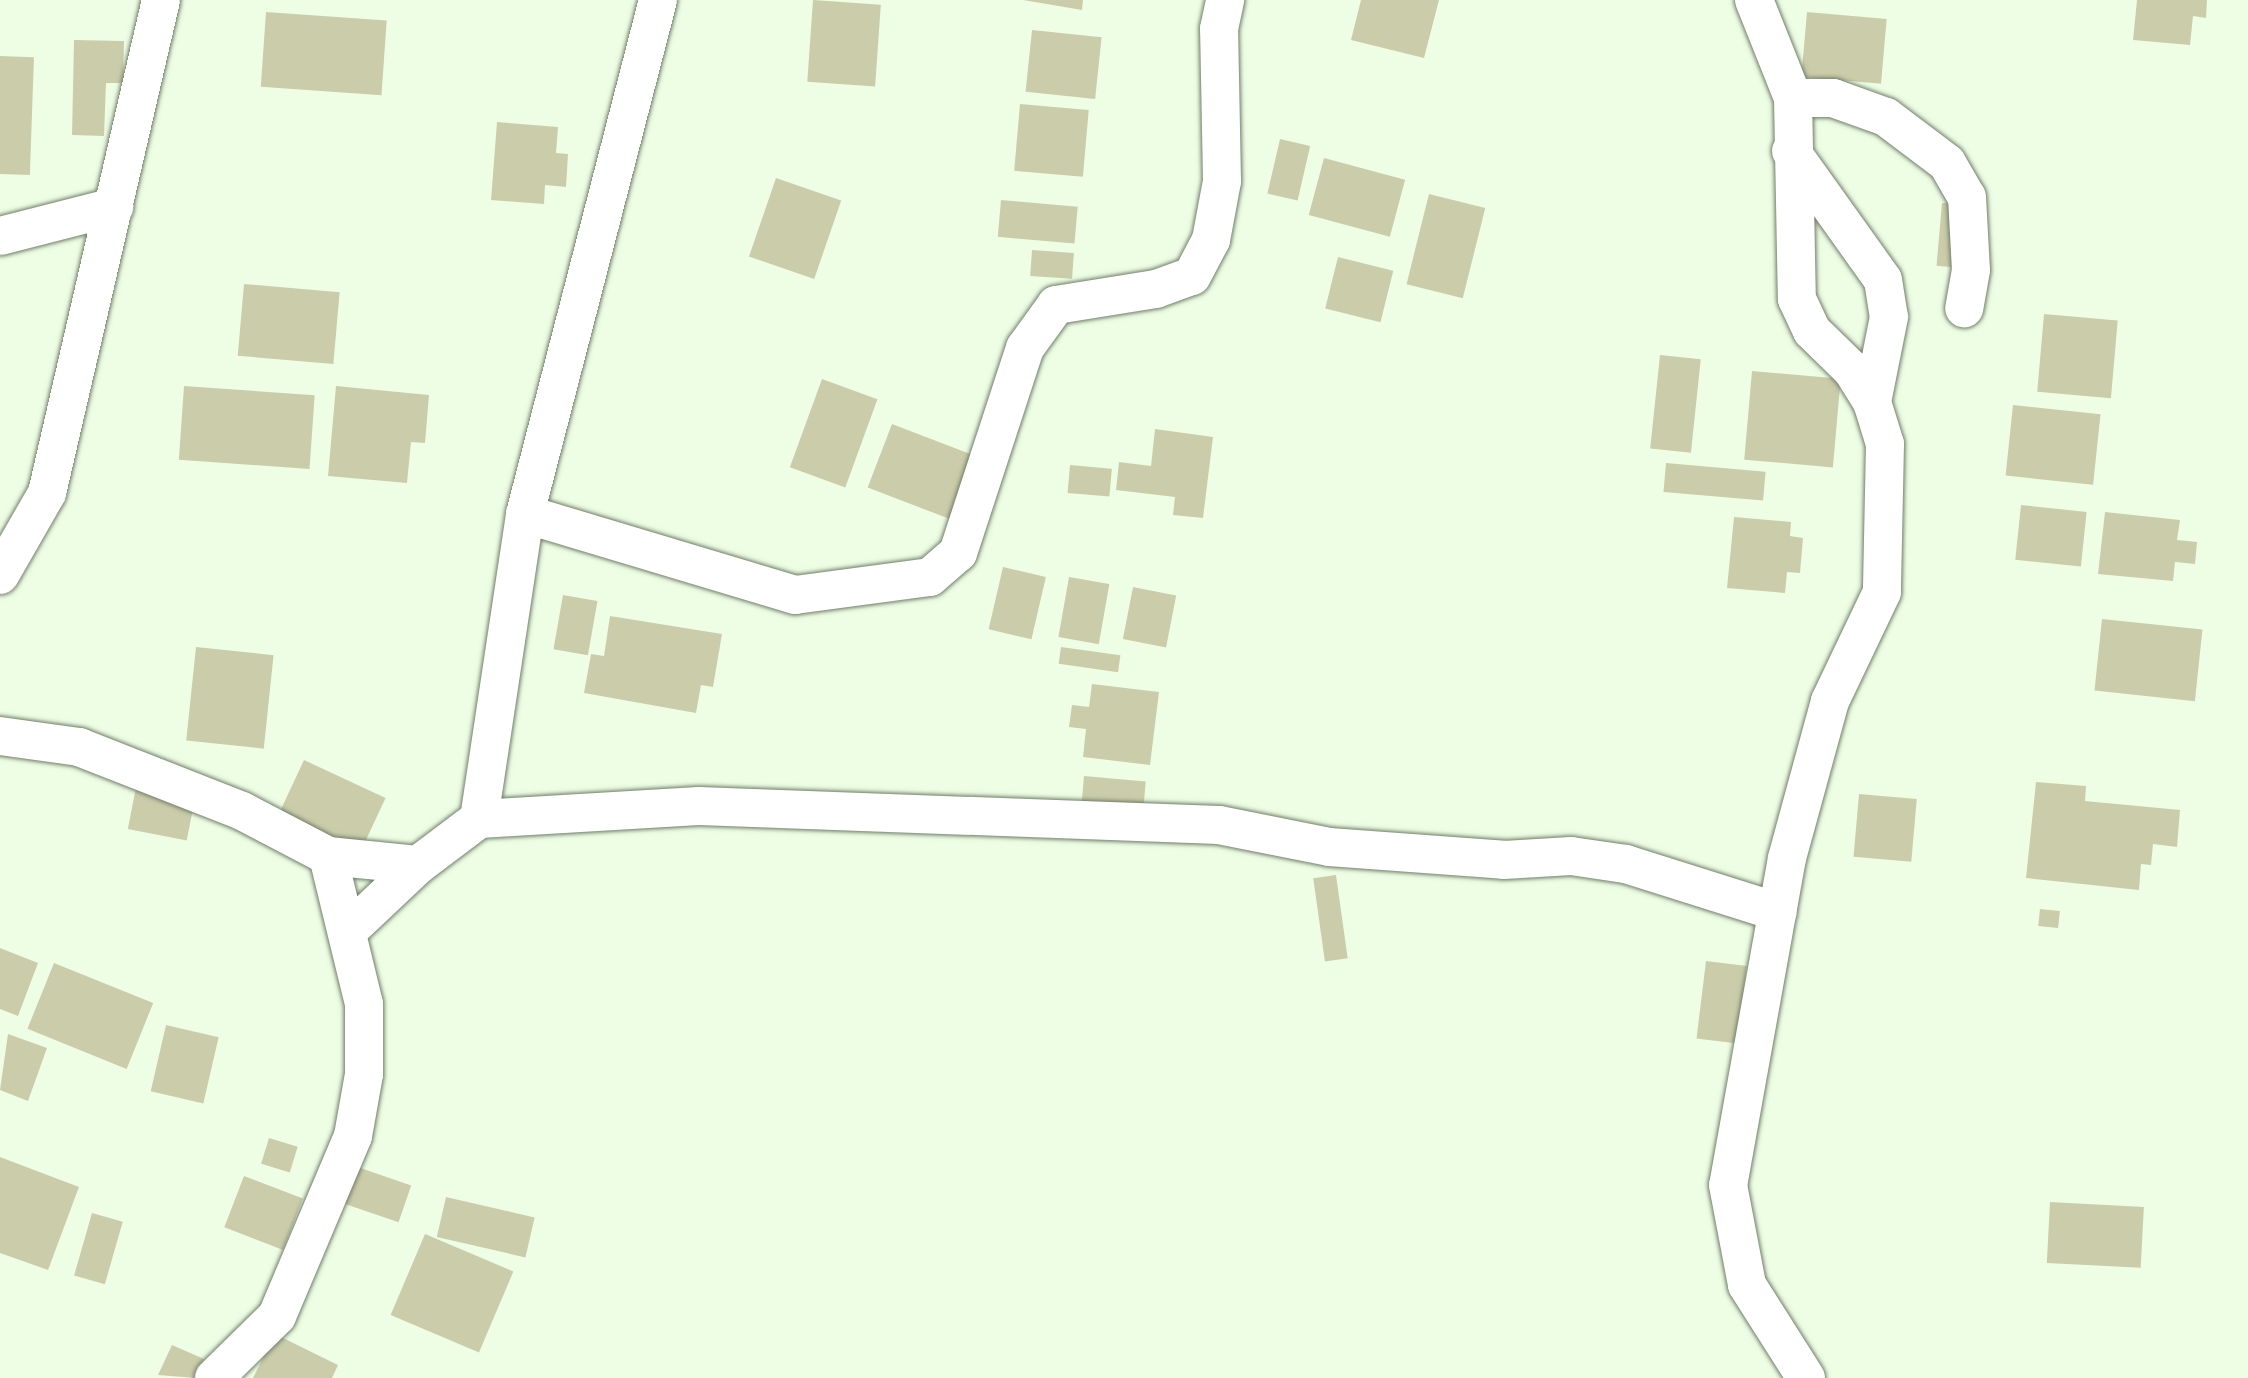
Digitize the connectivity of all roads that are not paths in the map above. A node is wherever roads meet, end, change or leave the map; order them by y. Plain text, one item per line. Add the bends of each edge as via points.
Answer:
1 (161, 0) edge
2 (658, 0) edge
3 (1225, 0) edge
4 (1754, 0) edge
5 (1793, 98) junction
6 (1790, 151) junction
7 (114, 207) junction
8 (0, 236) edge
9 (1964, 308) dead end
10 (1872, 402) junction
11 (525, 514) junction
12 (0, 575) edge
13 (0, 736) edge
14 (479, 820) junction
15 (328, 856) junction
16 (418, 865) junction
17 (1778, 912) junction
18 (347, 932) junction
19 (214, 1378) edge
20 (1806, 1378) edge

1 - 7 street
2 - 11 street
3 - 11 street via 1222,181 1211,240 1192,276 1156,289 1056,305 1025,348 958,554 930,577 795,595
4 - 5 street
5 - 6 street
5 - 9 street via 1832,98 1886,117 1947,163 1967,196 1971,270
6 - 10 street via 1797,300 1812,331 1852,370
6 - 10 street via 1883,280 1888,316
7 - 8 street
7 - 12 street via 47,494
10 - 17 street via 1884,444 1882,592 1830,701
11 - 14 street
13 - 15 street via 79,746 242,811
14 - 16 street
14 - 17 street via 699,806 1219,826 1329,847 1626,864
15 - 16 street
15 - 18 street
16 - 18 street
17 - 20 street via 1728,1185 1748,1285
18 - 19 street via 364,1004 364,1074 353,1136 278,1316

